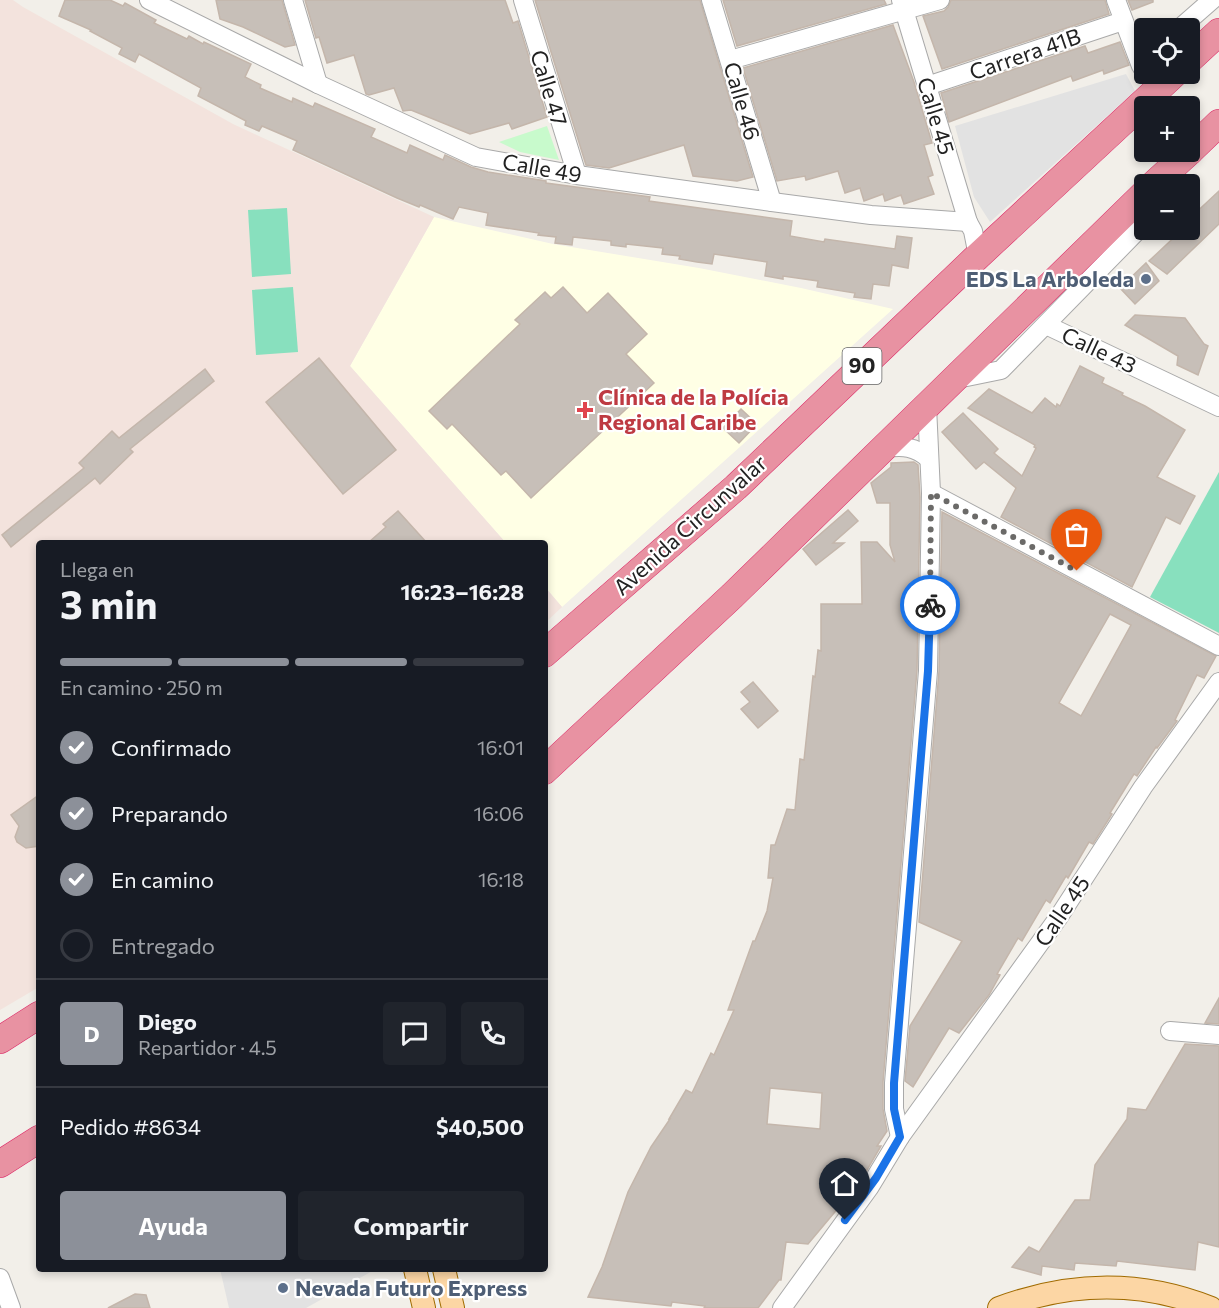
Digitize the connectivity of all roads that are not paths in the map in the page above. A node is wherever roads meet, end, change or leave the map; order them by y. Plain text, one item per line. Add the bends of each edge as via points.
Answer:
1 (149, 0) edge
2 (293, 0) edge
3 (523, 0) edge
4 (711, 0) edge
5 (940, 0) edge
6 (1116, 0) edge
7 (1212, 0) edge
8 (903, 5) edge
9 (1191, 18) edge
10 (1123, 21) junction
11 (1219, 32) edge
12 (1134, 45) edge
13 (1200, 50) edge
14 (730, 60) junction
15 (318, 84) junction
16 (1163, 84) edge
17 (927, 86) junction
18 (1219, 123) edge
19 (1200, 141) edge
20 (1178, 162) edge
21 (1167, 174) edge
22 (577, 175) junction
23 (772, 202) junction
24 (1134, 206) edge
25 (1134, 234) edge
26 (973, 236) junction
27 (1046, 325) junction
28 (955, 380) junction
29 (927, 406) junction
30 (1219, 407) edge
31 (885, 448) junction
32 (929, 459) junction
33 (931, 493) junction
34 (1219, 646) edge
35 (548, 651) edge
36 (1219, 682) edge
37 (548, 767) edge
38 (36, 1017) edge
39 (1170, 1031) dead end
40 (1219, 1035) edge
41 (0, 1040) edge
42 (900, 1137) junction
43 (36, 1141) edge
44 (0, 1164) edge
45 (416, 1272) edge
46 (445, 1272) edge
47 (0, 1278) edge
48 (11, 1308) edge
49 (424, 1308) edge
50 (453, 1308) edge
51 (782, 1308) edge
52 (999, 1308) edge
53 (1211, 1308) edge

1 - 15 street, Calle 49
2 - 15 street
3 - 22 street, Calle 47
4 - 14 street, Calle 46
5 - 8 street
6 - 10 street
7 - 9 street
8 - 14 street
8 - 17 street, Calle 45
10 - 12 street
10 - 17 street, Carrera 41B
11 - 13 highway
14 - 23 street, Calle 46
15 - 22 street, Calle 49 via 476,157
16 - 26 highway, Avenida Circunvalar / 90 via 1003,233
17 - 26 street, Calle 45
18 - 19 highway
20 - 21 highway
22 - 23 street, Calle 49
23 - 26 street, Calle 49 via 871,214
24 - 28 highway
25 - 27 street
26 - 35 highway, Avenida Circunvalar / 90 via 736,487
27 - 28 street, Calle 43 via 1001,370
27 - 30 street, Calle 43
28 - 29 highway
29 - 31 highway
29 - 32 street
31 - 32 street via 914,448
31 - 37 highway
32 - 33 street
33 - 34 street
33 - 42 street via 928,671 894,1083
36 - 42 street, Calle 45 via 1143,787 1058,918
38 - 41 highway
39 - 40 street
42 - 51 street via 869,1188
43 - 44 highway
45 - 49 main road
46 - 50 main road
47 - 48 street
52 - 53 main road via 1061,1291 1118,1287 1170,1295

